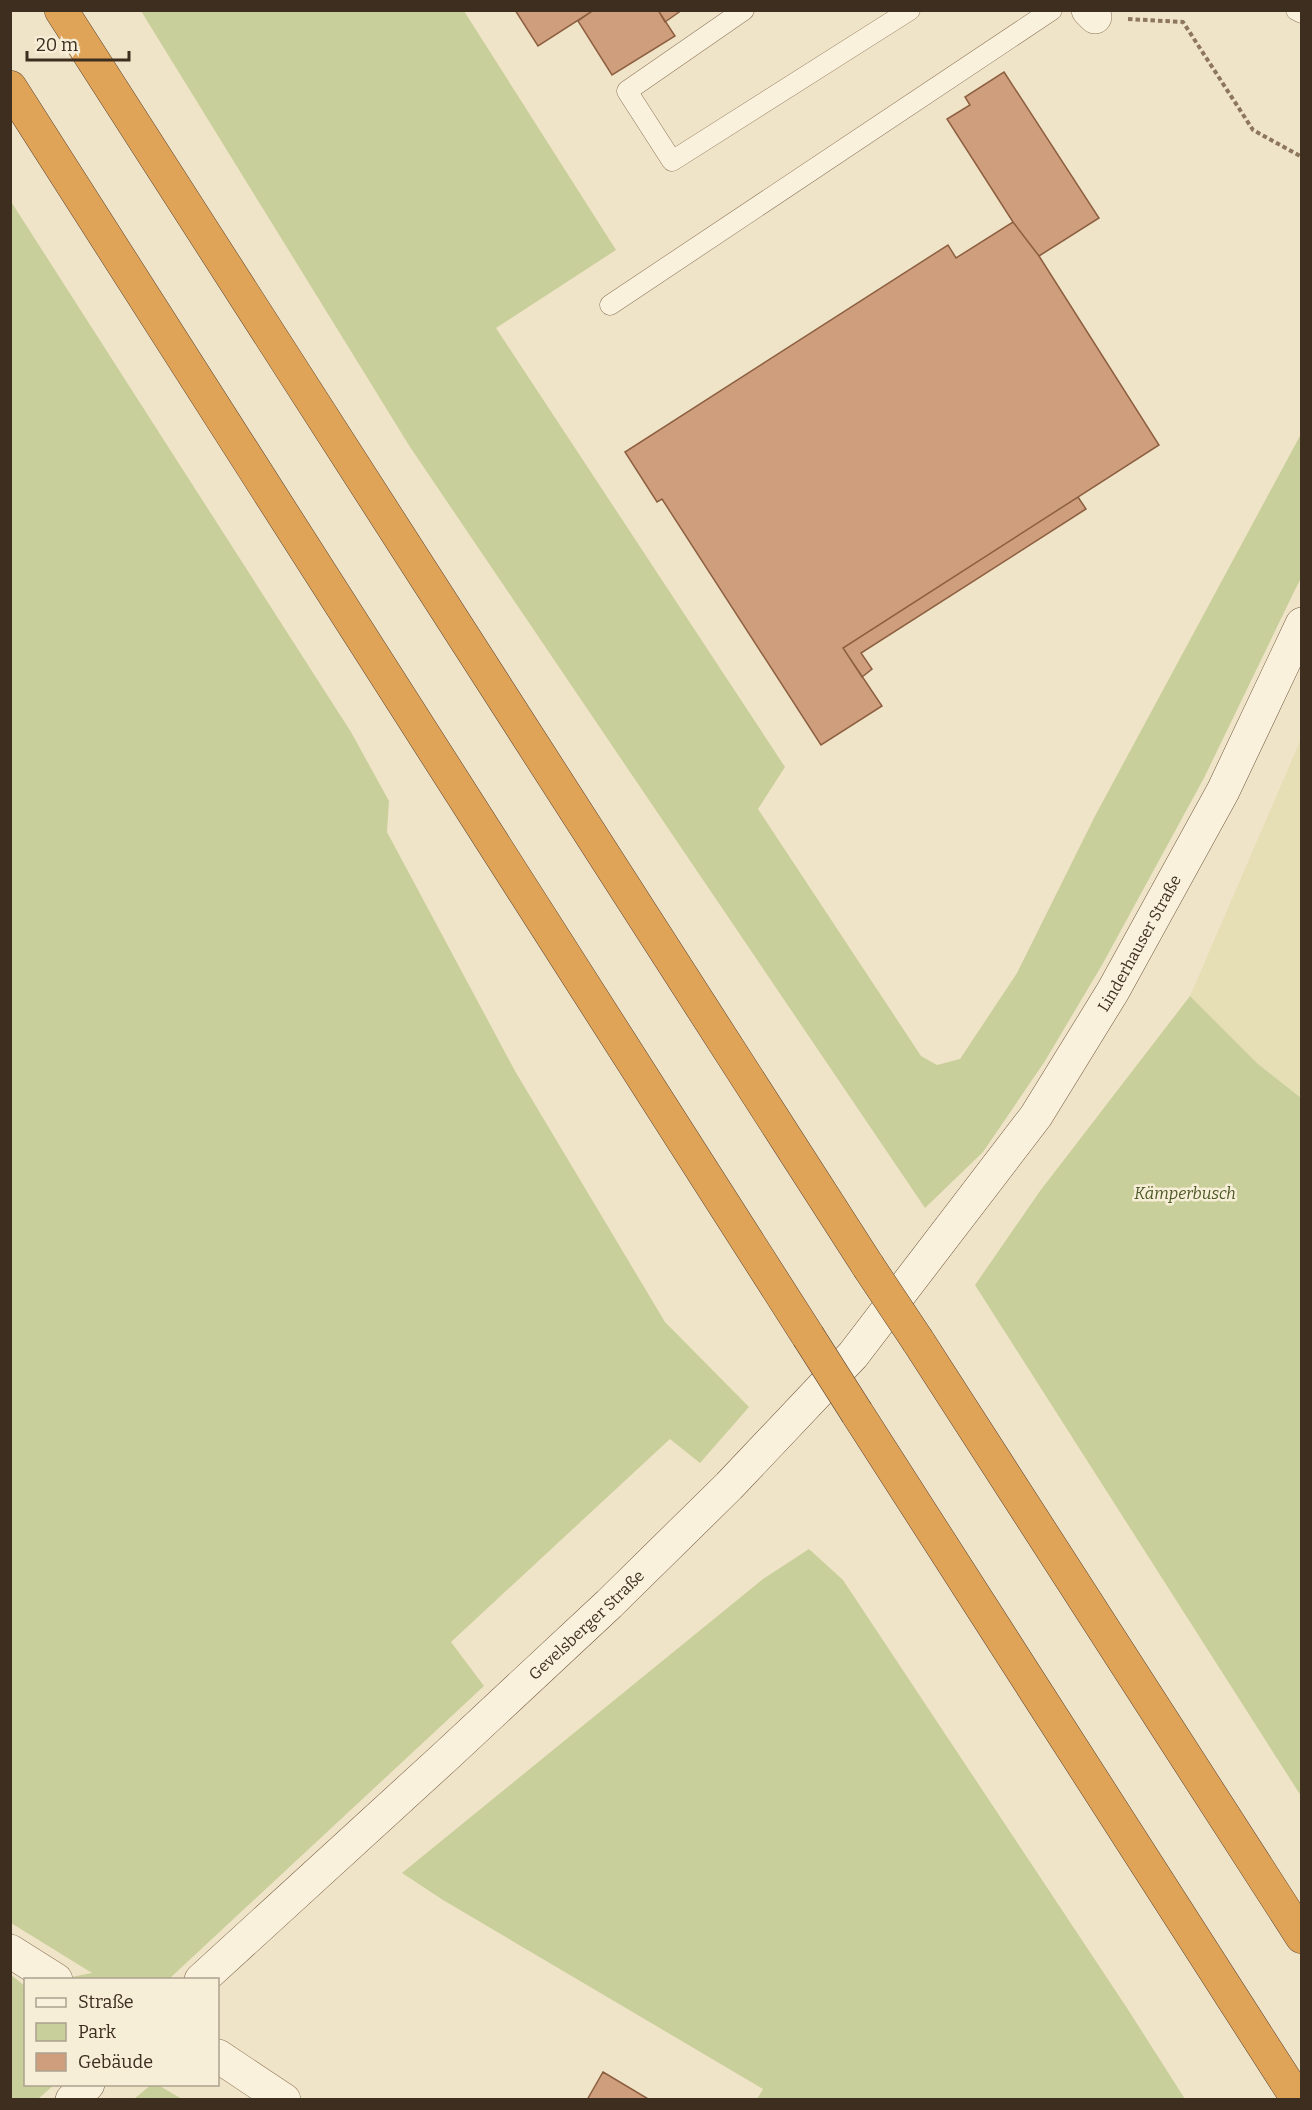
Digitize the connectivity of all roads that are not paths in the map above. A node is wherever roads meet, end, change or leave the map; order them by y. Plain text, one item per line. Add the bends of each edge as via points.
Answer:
1 (61, 10) edge
2 (744, 10) edge
3 (910, 10) edge
4 (1052, 10) edge
5 (1296, 10) edge
6 (1302, 13) edge
7 (10, 87) edge
8 (610, 305) dead end
9 (1302, 624) edge
10 (940, 1242) joint
11 (1302, 1938) edge
12 (10, 1951) edge
13 (53, 1978) edge
14 (203, 1978) edge
15 (219, 2057) edge
16 (87, 2086) edge
17 (72, 2100) edge
18 (284, 2100) edge
19 (1298, 2100) edge

1 - 11 highway, bridge
2 - 3 lane via 627,91 672,161
4 - 8 lane
5 - 6 lane
7 - 19 highway, bridge
9 - 10 main road, Linderhauser Straße via 1223,791 1113,991 1036,1116
10 - 14 main road, Gevelsberger Straße via 853,1355 721,1494 609,1604
12 - 13 main road
15 - 18 main road
16 - 17 main road

